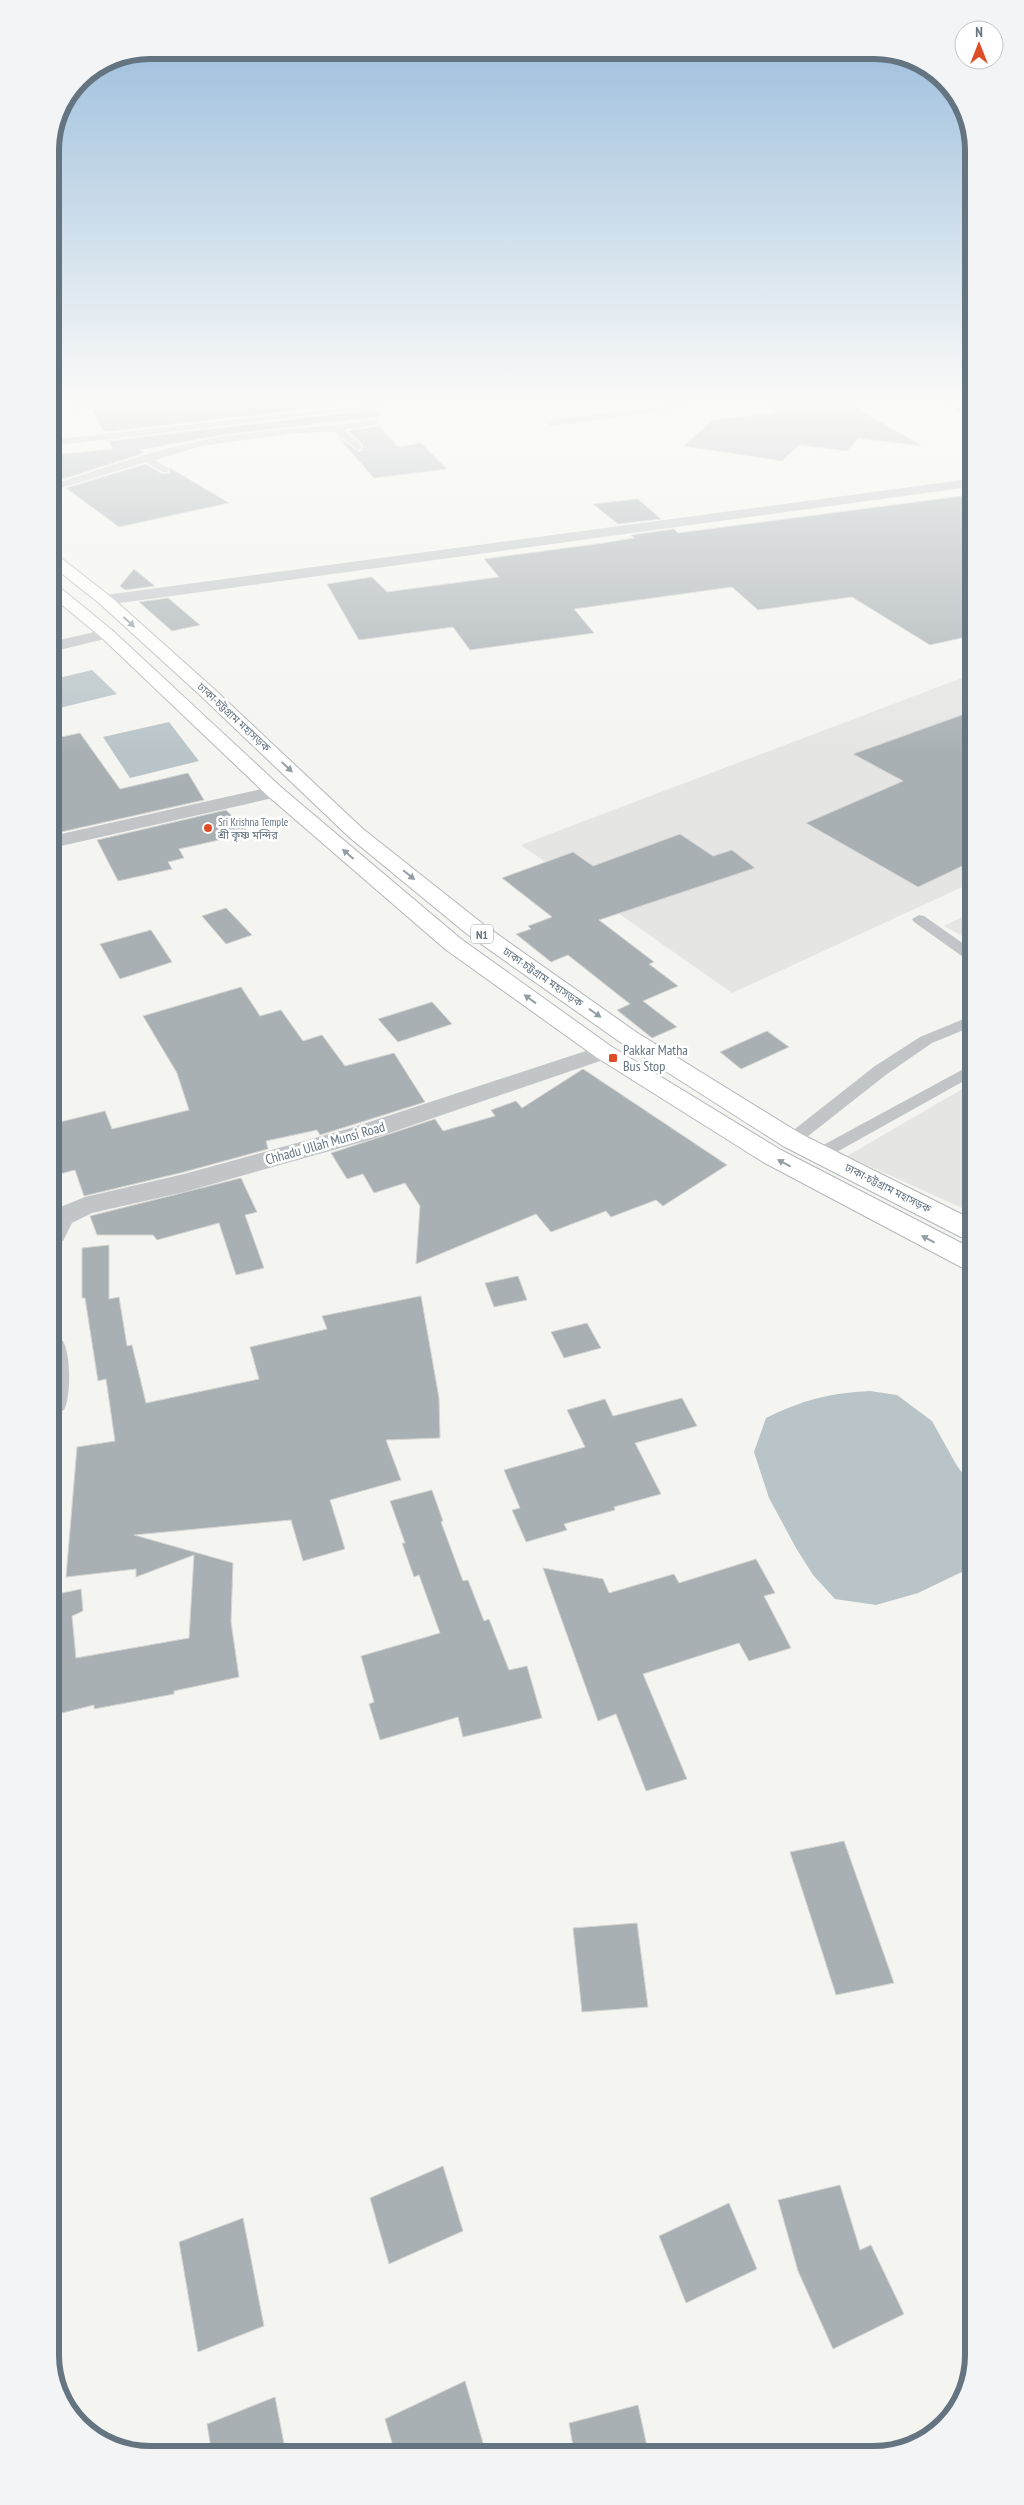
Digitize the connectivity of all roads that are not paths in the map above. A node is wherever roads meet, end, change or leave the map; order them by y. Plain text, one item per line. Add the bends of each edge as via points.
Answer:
1 (697, 520) edge
2 (59, 563) edge
3 (59, 595) edge
4 (105, 600) junction
5 (107, 634) junction
6 (59, 646) edge
7 (275, 792) junction
8 (59, 840) edge
9 (919, 919) dead end
10 (965, 952) edge
11 (965, 1024) edge
12 (604, 1052) junction
13 (965, 1073) edge
14 (792, 1140) junction
15 (820, 1154) junction
16 (59, 1219) edge
17 (965, 1227) edge
18 (965, 1256) edge

1 - 4 street
2 - 4 highway, ঢাকা-চট্টগ্রাম মহাসড়ক / N1
3 - 5 highway, ঢাকা-চট্টগ্রাম মহাসড়ক / N1
4 -> 14 highway, ঢাকা-চট্টগ্রাম মহাসড়ক / N1 via 356,833 475,929 628,1037
5 - 6 street
5 - 7 highway, ঢাকা-চট্টগ্রাম মহাসড়ক / N1
7 - 8 street
12 -> 7 highway, ঢাকা-চট্টগ্রাম মহাসড়ক / N1 via 452,944
9 - 10 lane
11 - 14 lane via 926,1040
12 - 16 street, Chhadu Ullah Munsi Road via 360,1134 184,1183 85,1206
18 -> 12 highway, ঢাকা-চট্টগ্রাম মহাসড়ক / N1 via 772,1156
13 - 15 lane
14 - 15 highway, ঢাকা-চট্টগ্রাম মহাসড়ক / N1
15 - 17 highway, ঢাকা-চট্টগ্রাম মহাসড়ক / N1

